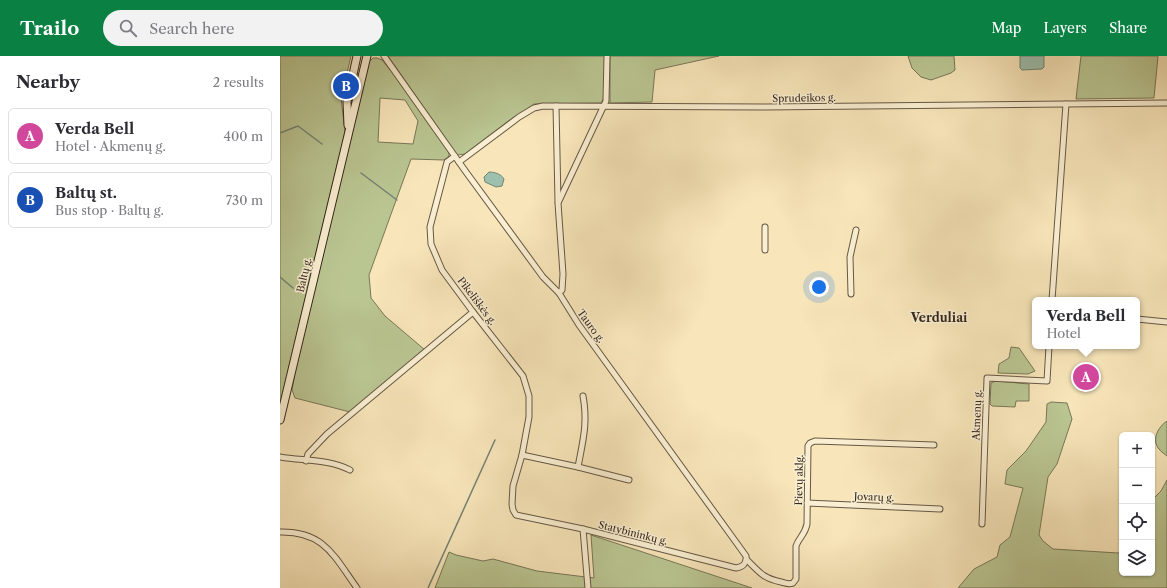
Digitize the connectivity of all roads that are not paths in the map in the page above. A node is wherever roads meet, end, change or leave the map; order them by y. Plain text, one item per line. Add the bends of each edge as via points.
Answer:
1 (357, 56) edge
2 (367, 56) edge
3 (384, 56) edge
4 (607, 56) edge
5 (1167, 103) edge
6 (1066, 104) junction
7 (556, 106) junction
8 (603, 107) junction
9 (348, 135) junction
10 (454, 156) junction
11 (459, 162) junction
12 (558, 203) junction
13 (765, 227) dead end
14 (856, 230) dead end
15 (765, 250) dead end
16 (558, 293) junction
17 (851, 294) dead end
18 (1052, 297) edge
19 (473, 312) junction
20 (1140, 319) edge
21 (1167, 322) edge
22 (1049, 349) edge
23 (583, 396) dead end
24 (280, 420) edge
25 (934, 445) dead end
26 (522, 456) junction
27 (280, 457) edge
28 (306, 461) junction
29 (578, 467) junction
30 (350, 470) dead end
31 (629, 480) dead end
32 (807, 504) junction
33 (940, 508) dead end
34 (516, 515) joint
35 (982, 524) dead end
36 (583, 529) junction
37 (280, 532) edge
38 (745, 562) junction
39 (357, 588) edge
40 (588, 588) edge

1 - 9 main road, Baltų g. via 347,102
2 - 9 main road, Baltų g.
3 - 10 street, Tauro g.
4 - 8 street via 606,100
5 - 6 street, Sprudeikos g.
6 - 8 street, Sprudeikos g.
6 - 18 street
7 - 8 street, Sprudeikos g.
7 - 11 street, Sprudeikos g. via 534,108
7 - 12 street
8 - 12 street
9 - 24 main road, Baltų g.
10 - 11 street, Tauro g.
10 - 19 street, Pikeliškės g. via 447,162 430,227 431,244 442,270
11 - 16 street, Tauro g. via 543,277
12 - 16 street via 563,274 562,290
13 - 15 street
14 - 17 street via 850,258
16 - 38 street, Tauro g. via 742,549 746,556
19 - 26 street, Pikeliškės g. via 523,376 529,396 529,417
19 - 28 street via 327,434 308,454
20 - 21 street
22 - 35 street, Akmenų g. via 1047,381 987,378
23 - 29 street via 586,428
25 - 32 street, Pievų aklg. via 815,441 810,443
26 - 29 street
26 - 34 street, Pikeliškės g. via 513,486 512,504
27 - 28 street
28 - 30 street via 322,462
29 - 31 street
32 - 33 street, Jovarų g.
32 - 38 street, Pievų aklg. via 806,531 796,546 796,579 793,583 767,579
34 - 36 street, Statybininkų g.
36 - 38 street, Statybininkų g. via 736,568
36 - 40 street
37 - 39 street via 293,531 321,542 330,550

